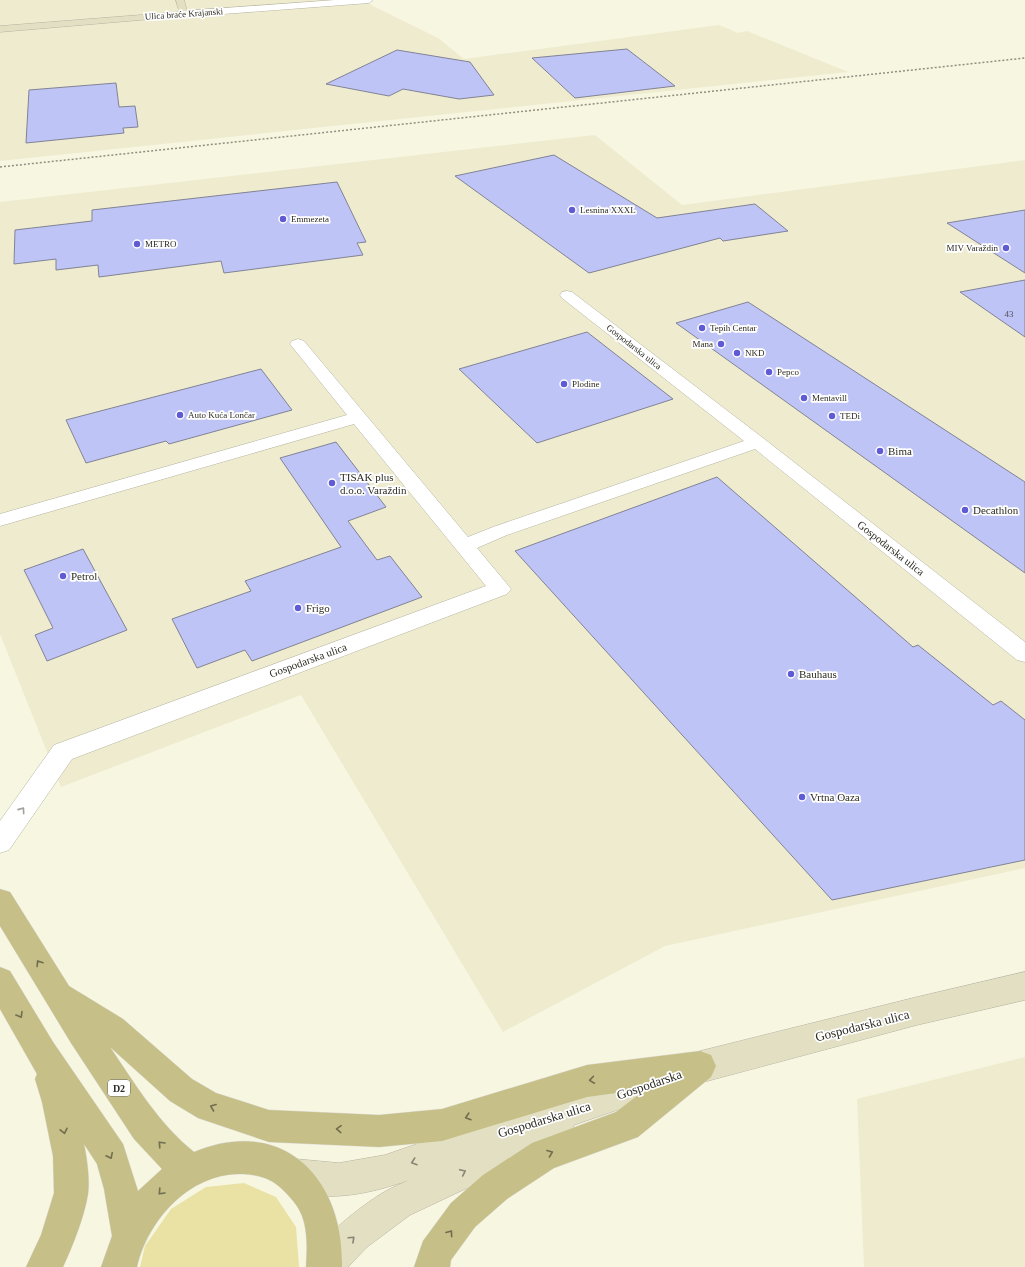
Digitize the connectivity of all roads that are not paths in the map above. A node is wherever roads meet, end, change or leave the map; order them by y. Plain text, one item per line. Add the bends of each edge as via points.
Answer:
1 (180, 0) edge
2 (369, 0) edge
3 (184, 14) junction
4 (0, 29) edge
5 (567, 295) dead end
6 (298, 344) dead end
7 (359, 417) junction
8 (757, 442) junction
9 (0, 520) edge
10 (463, 546) junction
11 (1025, 654) edge
12 (0, 842) edge
13 (0, 901) edge
14 (0, 982) edge
15 (1025, 986) edge
16 (60, 996) junction
17 (42, 1053) junction
18 (700, 1066) junction
19 (598, 1102) junction
20 (190, 1170) junction
21 (296, 1176) junction
22 (129, 1236) junction
23 (324, 1266) edge
24 (44, 1267) edge
25 (119, 1267) edge
26 (432, 1267) edge

1 - 3 main road
2 - 3 street, Ulica braće Krajanski
3 - 4 main road, Ulica braće Krajanski
5 - 8 street, Gospodarska ulica
6 - 7 street, Gospodarska ulica
7 - 9 street
7 - 10 street, Gospodarska ulica
8 - 10 street
8 - 11 street, Gospodarska ulica
12 -> 10 street, Gospodarska ulica via 63,752 500,589
16 -> 13 main road, D2
14 -> 17 main road
15 - 18 main road, Gospodarska ulica via 917,1010
18 -> 16 main road via 587,1081 442,1125 379,1131 269,1126 209,1107 181,1090 112,1029
20 -> 16 main road, D2 via 170,1154 146,1127
17 -> 22 main road via 111,1156 121,1189
17 -> 24 main road via 58,1102 67,1141 71,1193 57,1240
18 - 19 main road, Gospodarska
26 -> 18 main road via 435,1253 463,1215 495,1187 544,1155 626,1125
19 -> 21 main road, Gospodarska ulica via 506,1129 385,1172 339,1180
23 -> 19 main road, Gospodarska ulica via 355,1235 398,1203 506,1152
20 - 21 main road via 218,1159 246,1156 272,1162
20 -> 22 main road via 160,1192 145,1209
21 - 23 main road via 314,1199 324,1230
22 - 25 main road

